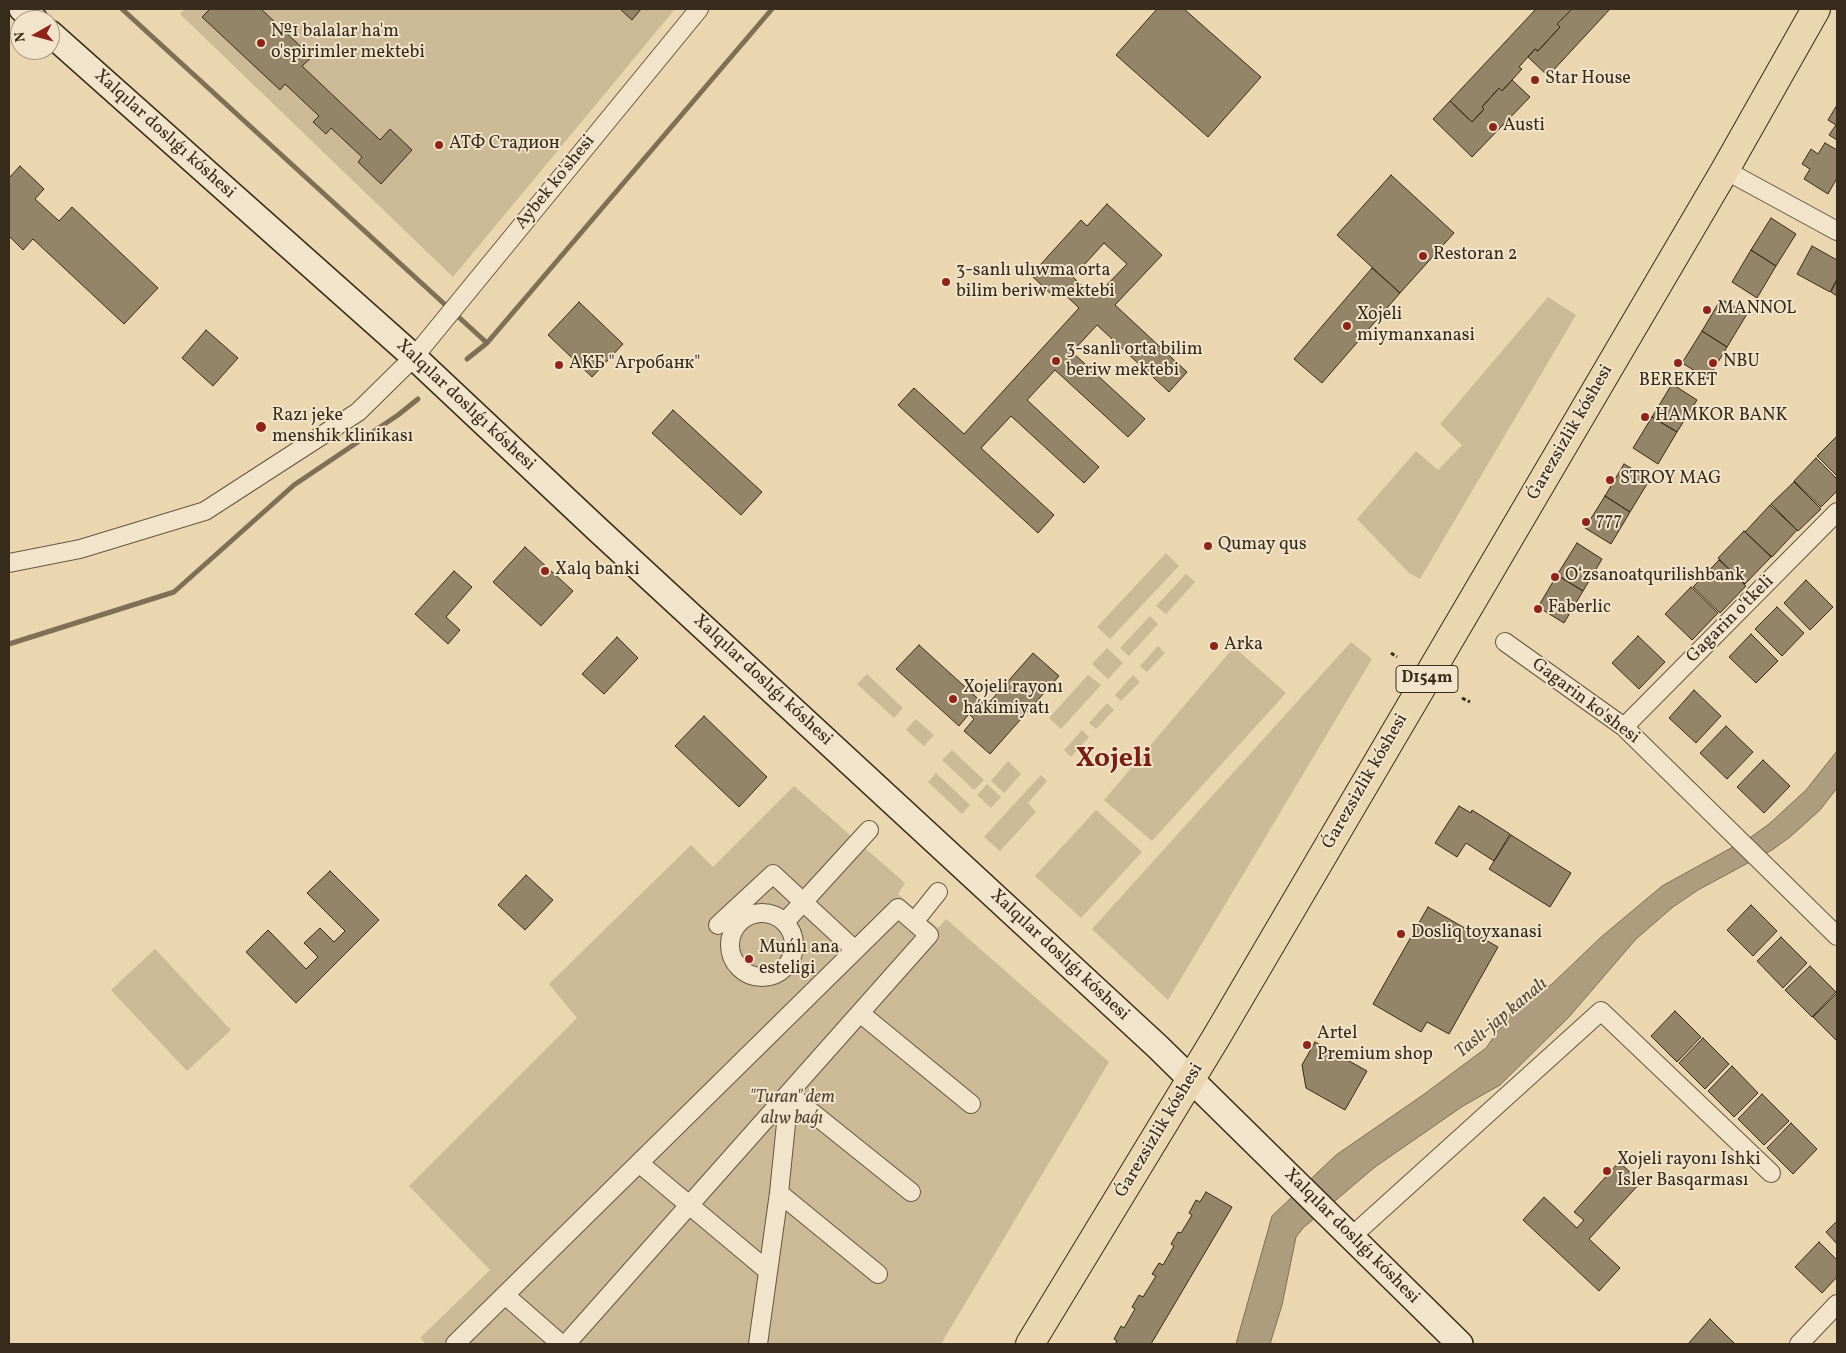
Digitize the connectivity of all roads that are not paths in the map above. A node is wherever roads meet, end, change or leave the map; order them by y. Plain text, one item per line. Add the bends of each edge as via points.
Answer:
1 (699, 9) edge
2 (1816, 9) edge
3 (60, 42) edge
4 (1725, 170) junction
5 (1837, 231) edge
6 (414, 357) junction
7 (1837, 512) edge
8 (9, 563) edge
9 (1505, 642) dead end
10 (1624, 727) junction
11 (869, 830) dead end
12 (938, 892) dead end
13 (729, 921) junction
14 (785, 922) junction
15 (914, 922) junction
16 (1837, 936) edge
17 (855, 950) junction
18 (860, 1014) junction
19 (1191, 1080) junction
20 (789, 1094) junction
21 (971, 1104) dead end
22 (639, 1163) junction
23 (1771, 1173) dead end
24 (911, 1192) dead end
25 (779, 1193) junction
26 (689, 1206) junction
27 (1352, 1237) junction
28 (768, 1271) junction
29 (878, 1274) dead end
30 (505, 1295) junction
31 (1837, 1304) edge
32 (454, 1344) edge
33 (561, 1344) edge
34 (566, 1344) edge
35 (758, 1344) edge
36 (1030, 1344) edge
37 (1460, 1344) edge
38 (1799, 1344) edge

1 - 6 street, Aybek ko'shesi
2 - 4 main road, Ǵarezsizlik kóshesi / D154m
3 - 6 street, Xalqılar doslıǵı kóshesi
4 - 5 street
4 - 19 main road, Ǵarezsizlik kóshesi / D154m
6 - 8 street, Aybek ko'shesi via 358,412 205,510 80,549
6 - 19 street, Xalqılar doslıǵı kóshesi
7 - 10 street, Gagarin o'tkeli
9 - 10 street, Gagarin ko'shesi
10 - 16 street, Gagarin ko'shesi
11 - 14 street
12 - 15 street
13 - 14 street via 761,912 776,915
13 - 14 street via 732,958 743,971 764,977 775,975 790,960 794,940
13 - 17 street via 774,874
15 - 17 street via 898,908
15 - 18 street via 929,935
17 - 22 street
18 - 20 street
18 - 21 street
19 - 27 street, Xalqılar doslıǵı kóshesi
19 - 36 main road, Ǵarezsizlik kóshesi / D154m
20 - 24 street
20 - 25 street
20 - 26 street
22 - 26 street
22 - 30 street
23 - 27 street via 1601,1011
25 - 28 street
25 - 29 street
26 - 28 street
26 - 34 street
27 - 37 street, Xalqılar doslıǵı kóshesi
28 - 35 street
30 - 32 street
30 - 33 street
31 - 38 street

